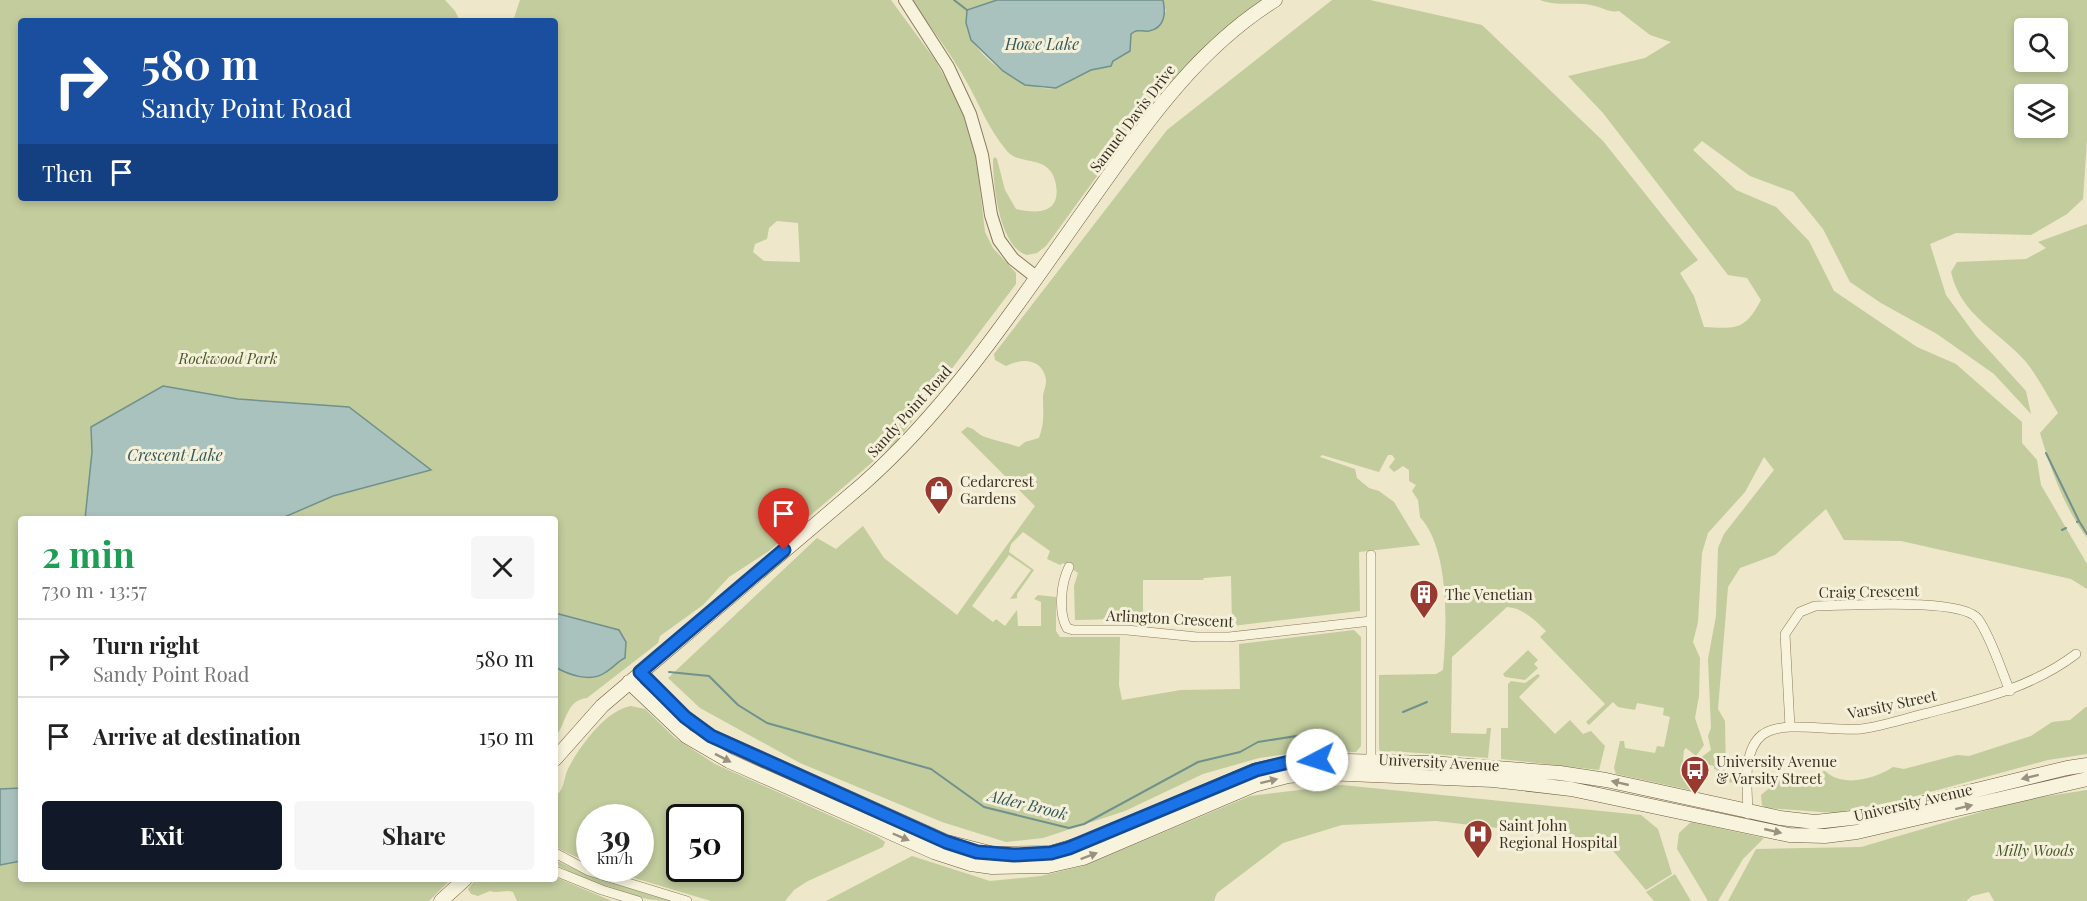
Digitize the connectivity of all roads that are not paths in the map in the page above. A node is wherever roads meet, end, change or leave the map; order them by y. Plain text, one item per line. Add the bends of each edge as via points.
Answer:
1 (905, 0) edge
2 (1275, 0) edge
3 (1036, 277) junction
4 (1371, 555) dead end
5 (1069, 567) dead end
6 (1371, 621) junction
7 (2076, 654) dead end
8 (634, 677) junction
9 (2010, 691) junction
10 (1790, 727) junction
11 (558, 756) edge
12 (2087, 765) edge
13 (1371, 768) junction
14 (2087, 779) edge
15 (1748, 811) junction
16 (1748, 826) junction
17 (558, 856) edge
18 (558, 872) edge
19 (462, 882) edge
20 (441, 901) edge
21 (638, 901) edge
22 (687, 901) edge

1 - 3 street via 948,67 970,114 999,240 1013,259
2 - 3 main road, Samuel Davis Drive via 1192,66
3 - 8 main road, Sandy Point Road via 970,366 891,458
4 - 6 street
5 - 6 street, Arlington Crescent via 1063,582 1063,619 1073,630 1219,638
6 - 13 street
7 - 9 street, Varsity Street via 2053,671
8 - 11 main road, Sandy Point Road via 591,717
8 - 13 main road, University Avenue via 726,744 946,842 994,854 1032,854 1069,848 1239,776 1272,766 1303,760
9 - 10 street, Varsity Street via 1873,727
9 - 10 street, Craig Crescent via 1978,618 1965,610 1931,605 1815,606 1795,616 1785,634
10 - 15 street, Varsity Street via 1770,731 1756,742 1748,765
12 -> 15 main road, University Avenue via 1832,822 1796,821
15 -> 13 main road, University Avenue via 1560,773 1493,766
13 - 16 main road, University Avenue via 1571,789
16 -> 14 main road, University Avenue via 1789,835 1840,835
15 - 16 street, Varsity Street
17 - 22 street via 589,871
18 - 21 street
19 - 20 main road

